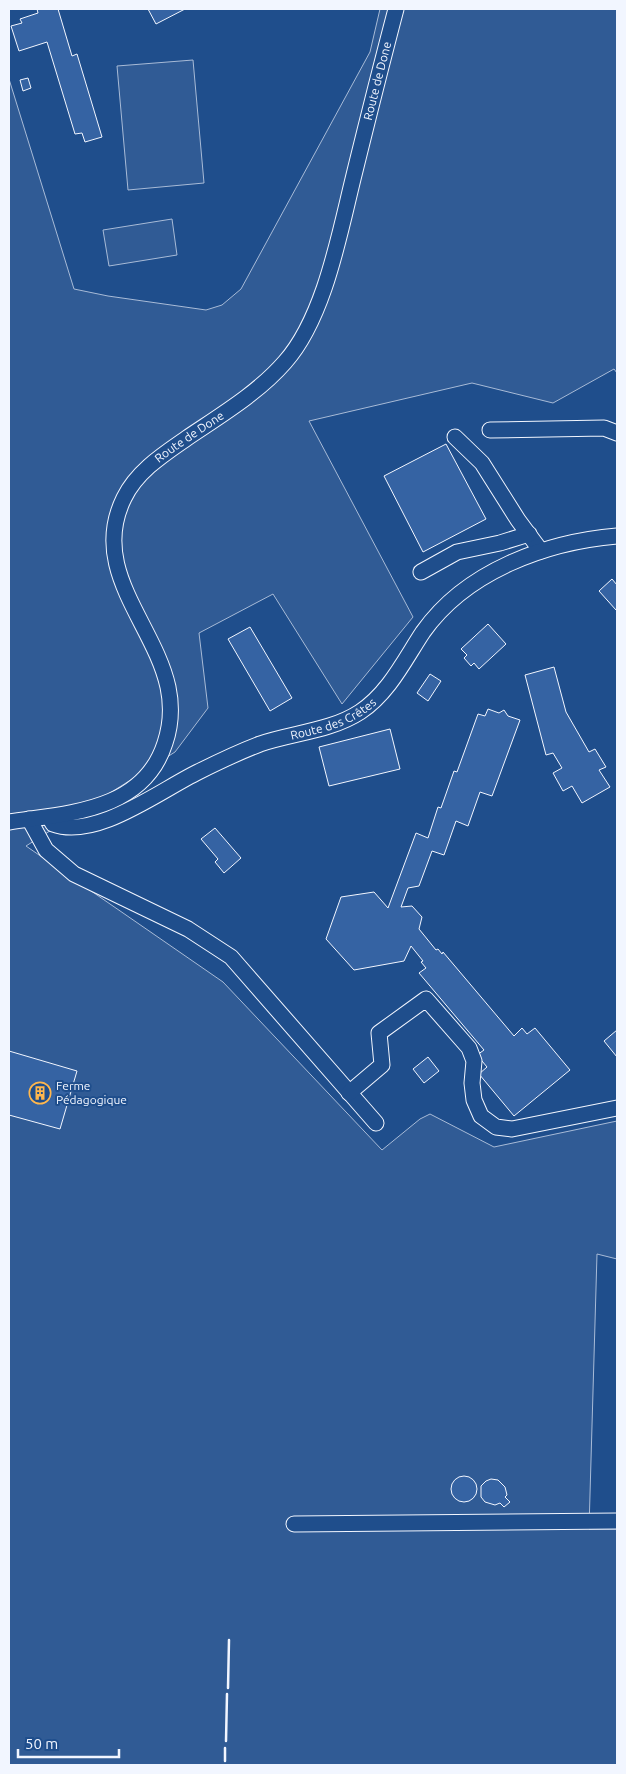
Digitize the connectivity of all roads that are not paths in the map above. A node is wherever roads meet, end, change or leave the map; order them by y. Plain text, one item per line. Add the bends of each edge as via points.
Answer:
1 (396, 9) edge
2 (490, 430) dead end
3 (617, 433) edge
4 (455, 436) dead end
5 (529, 534) junction
6 (617, 536) edge
7 (542, 551) junction
8 (421, 572) dead end
9 (49, 817) junction
10 (29, 819) junction
11 (9, 822) edge
12 (350, 1093) junction
13 (617, 1108) edge
14 (376, 1123) dead end
15 (617, 1521) edge
16 (294, 1524) dead end

1 - 9 street, Route de Done via 340,232 310,323 274,375 159,458 132,485 120,508 114,540 119,577 168,688 169,731 163,748 149,773 130,791 98,806
2 - 3 street via 604,428
4 - 5 street via 482,463
5 - 7 street
5 - 8 street via 457,552
6 - 7 street, Route des Crêtes via 580,540
7 - 9 street, Route des Crêtes via 496,570 440,612 387,686 360,712 241,751 103,822 85,827 61,827 53,824
9 - 10 street
10 - 11 street
10 - 12 street via 46,850 74,874 188,929 230,957
12 - 13 street via 382,1066 379,1033 426,999 469,1048 474,1061 474,1100 481,1116 496,1127 512,1129
12 - 14 street
15 - 16 street

